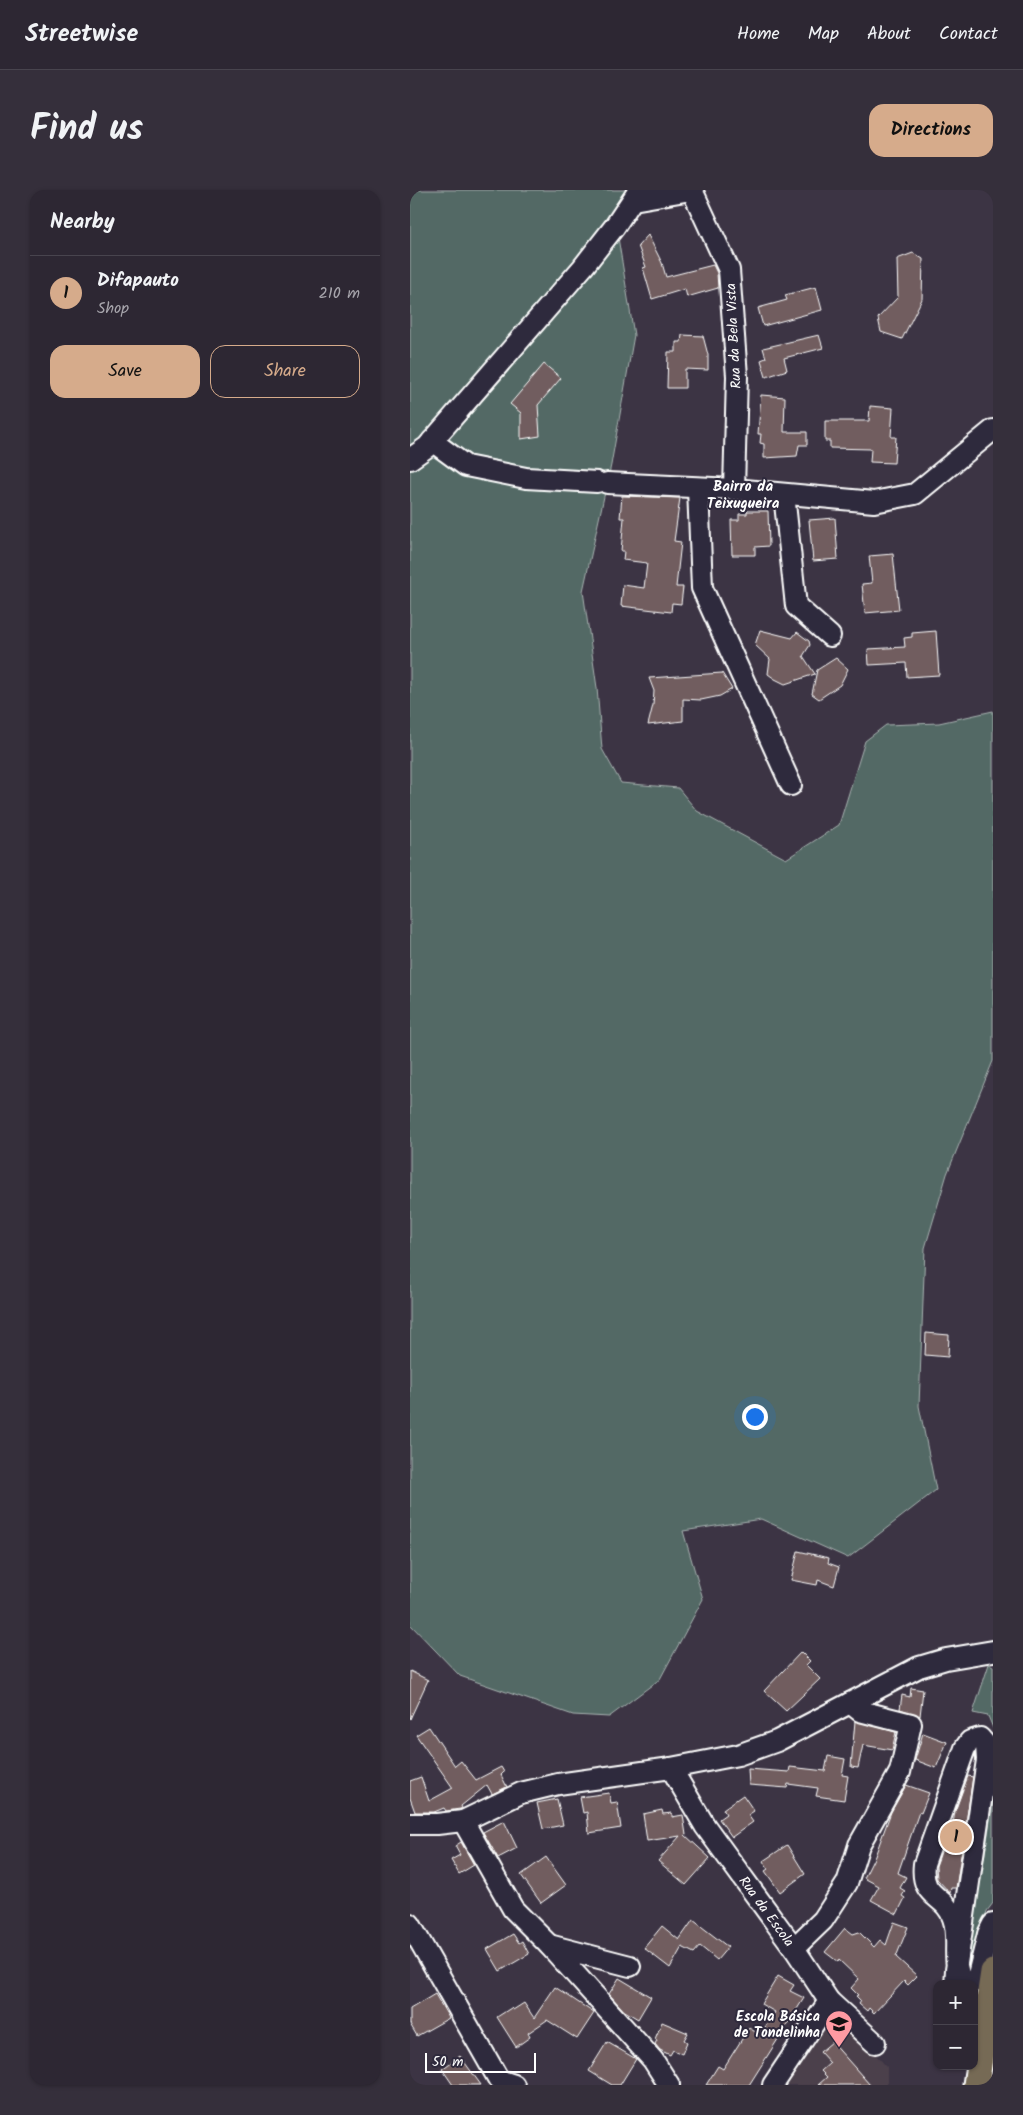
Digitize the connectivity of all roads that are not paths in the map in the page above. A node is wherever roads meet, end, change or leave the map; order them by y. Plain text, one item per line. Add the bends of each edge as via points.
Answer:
1 (692, 190) edge
2 (636, 195) edge
3 (993, 430) edge
4 (432, 441) junction
5 (410, 459) edge
6 (698, 488) junction
7 (734, 489) junction
8 (784, 494) junction
9 (830, 636) dead end
10 (791, 785) dead end
11 (988, 1655) edge
12 (850, 1703) junction
13 (671, 1768) junction
14 (463, 1821) junction
15 (410, 1824) edge
16 (410, 1924) edge
17 (993, 1924) edge
18 (549, 1946) junction
19 (794, 1948) junction
20 (630, 1966) dead end
21 (993, 1972) edge
22 (955, 1977) edge
23 (829, 2001) junction
24 (985, 2017) edge
25 (875, 2043) dead end
26 (514, 2085) edge
27 (669, 2085) edge
28 (773, 2085) edge
29 (976, 2085) edge

1 - 2 street, Rua da Bela Vista
1 - 7 street, Rua da Bela Vista via 730,270 737,376
2 - 4 street via 583,267
3 - 8 street via 914,494 874,502
4 - 5 street
4 - 6 street via 466,466 526,478
6 - 7 street
6 - 10 street via 702,588
7 - 8 street
8 - 9 street via 796,606
11 - 12 street via 946,1659 919,1667
12 - 13 street via 777,1741 738,1755
12 - 19 street via 860,1711 911,1724 900,1772 859,1845 847,1883 823,1920
13 - 14 street via 558,1784 521,1793
13 - 19 street, Rua da Escola via 705,1826
14 - 15 street
14 - 18 street via 513,1909
16 - 26 street via 499,2080
17 - 22 street via 977,1979 970,1984
18 - 20 street
18 - 27 street via 653,2060
19 - 23 street, Rua da Escola
21 - 24 main road
22 - 22 street via 988,1760 986,1744 980,1738 970,1741 965,1748 922,1877 953,1916 957,1932
23 - 25 street, Rua da Escola
23 - 28 street
24 - 29 main road

